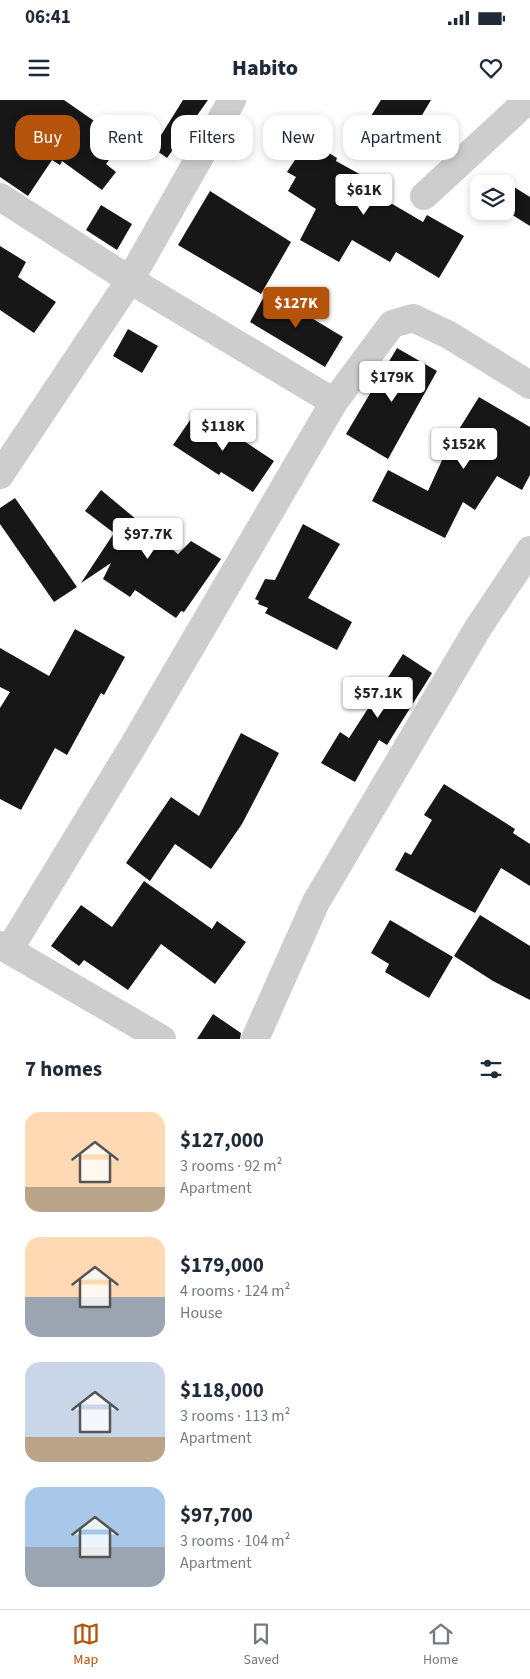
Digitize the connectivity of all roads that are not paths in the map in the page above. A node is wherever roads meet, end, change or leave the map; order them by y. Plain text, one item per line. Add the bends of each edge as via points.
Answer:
1 (232, 100) edge
2 (530, 102) edge
3 (424, 196) dead end
4 (0, 197) edge
5 (130, 280) junction
6 (530, 385) edge
7 (334, 402) junction
8 (0, 475) edge
9 (530, 550) edge
10 (5, 947) edge
11 (162, 1039) edge
12 (255, 1039) edge

1 - 5 street
2 - 3 street via 527,101
4 - 5 street
5 - 7 street
5 - 8 street
6 - 7 street via 449,335 413,318 392,324
7 - 10 street via 138,737
9 - 12 street via 478,628 316,902
10 - 11 street

